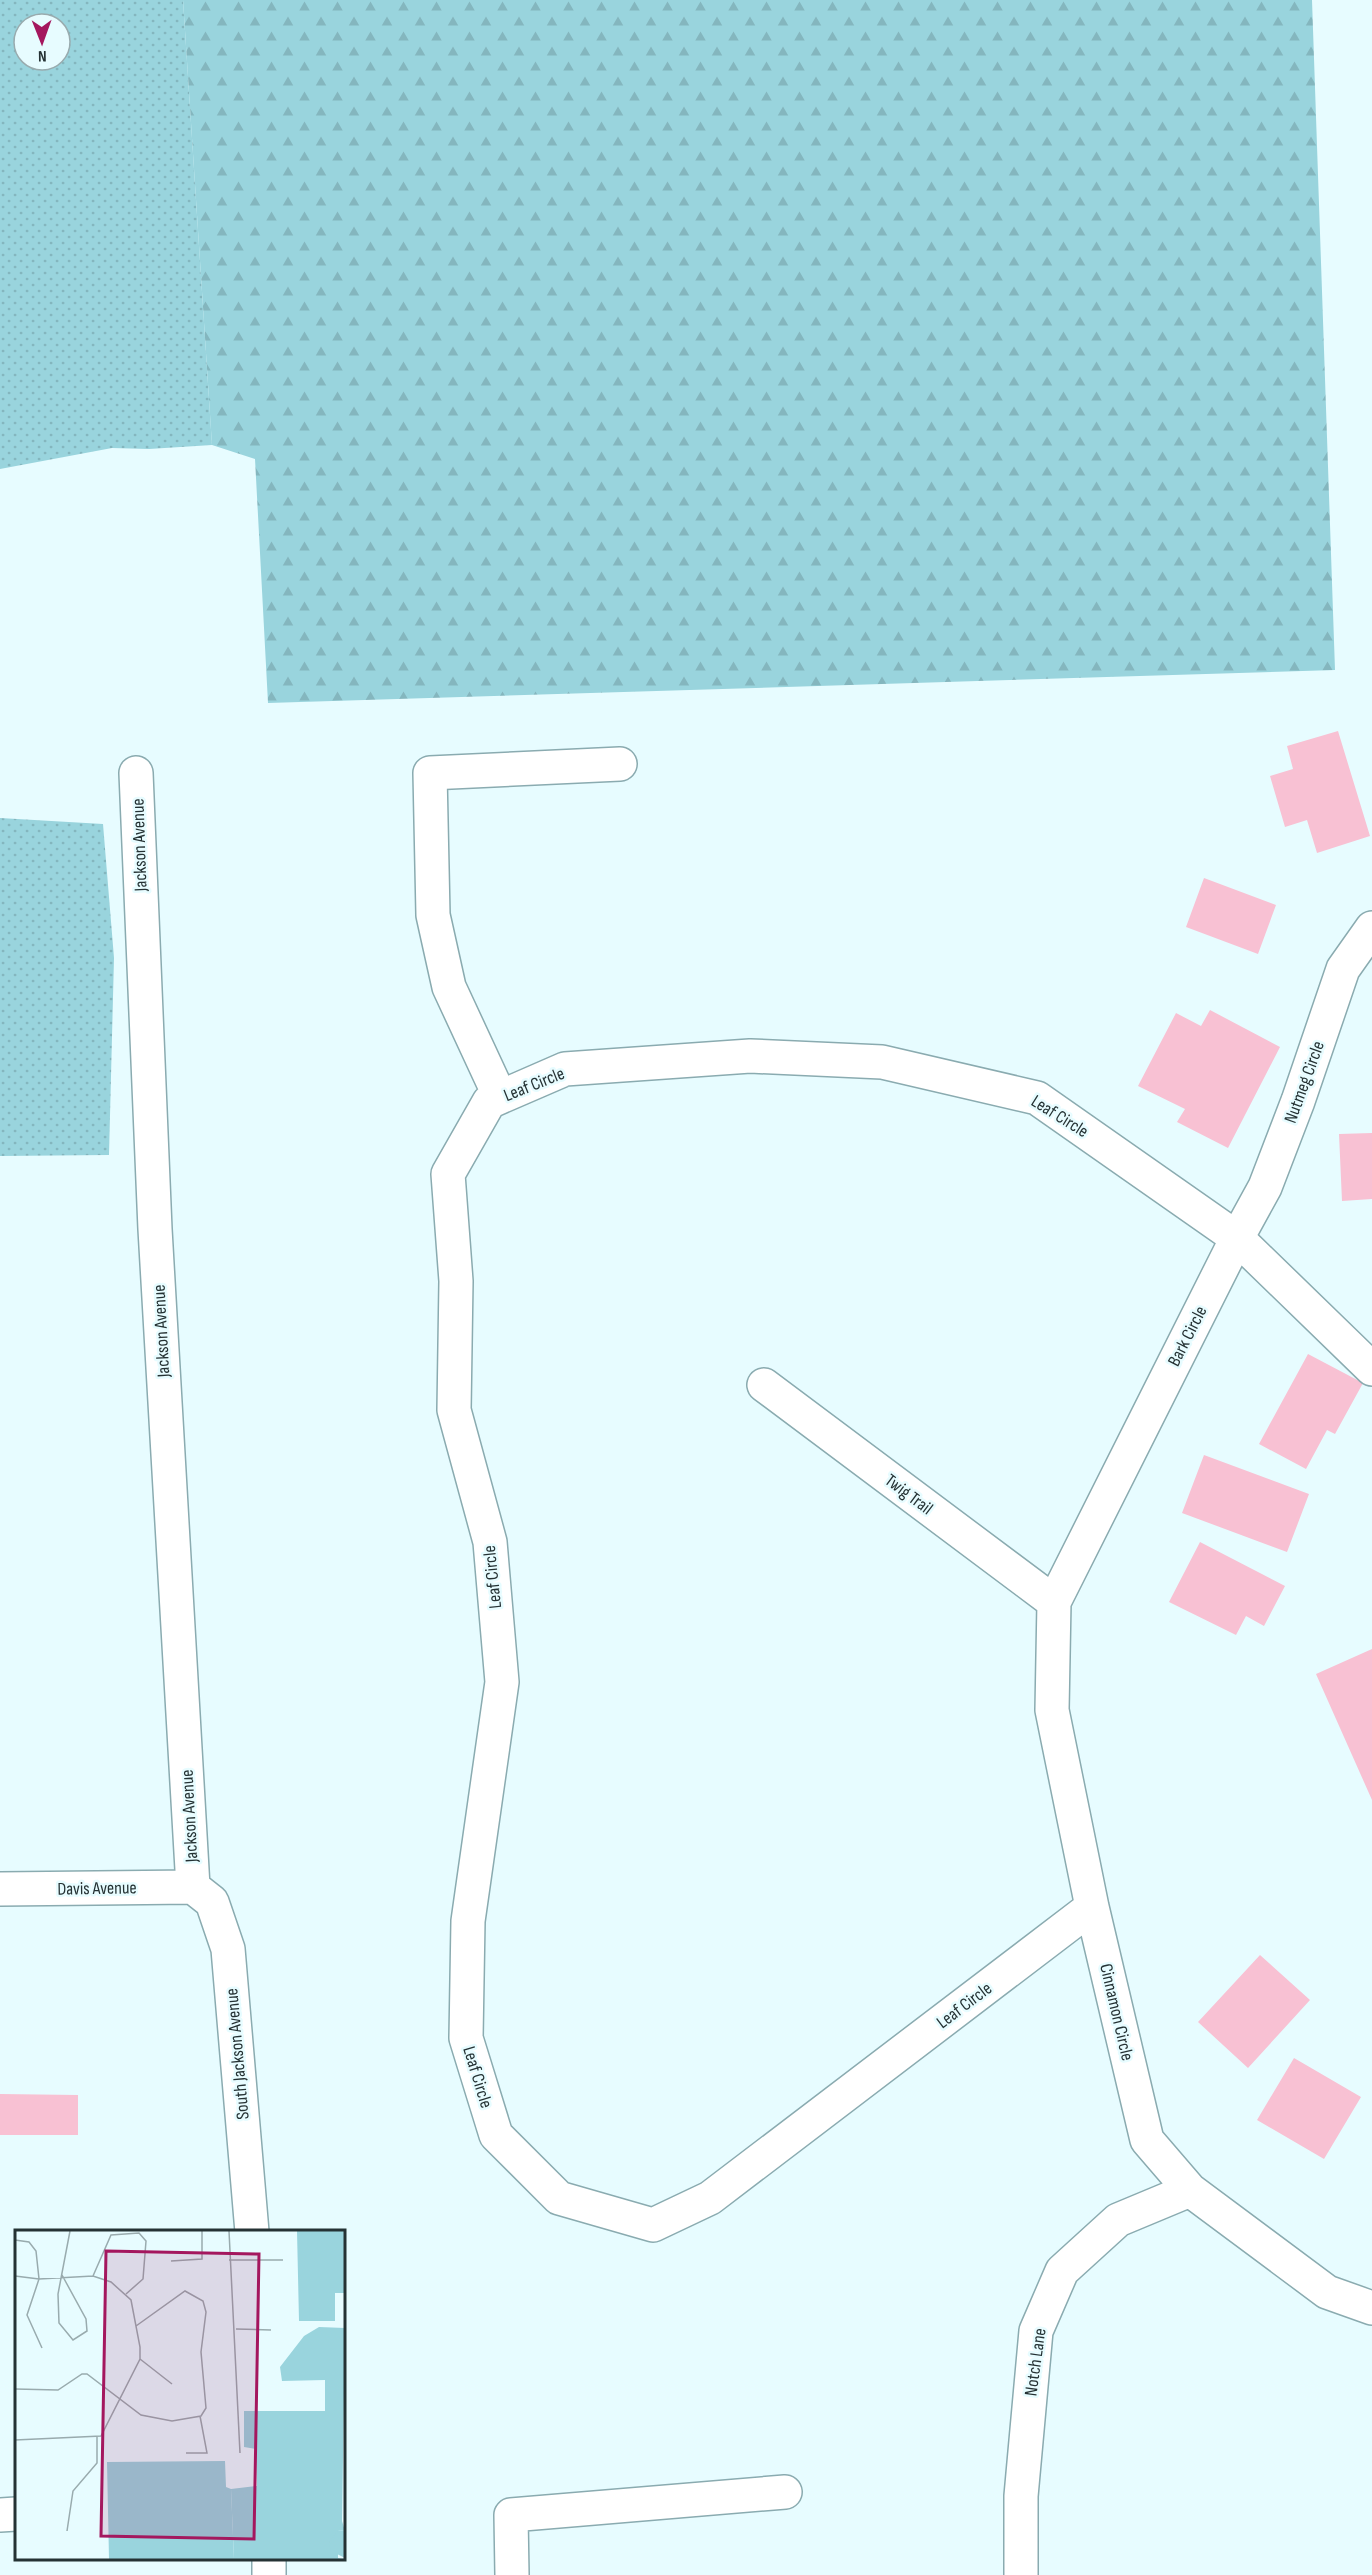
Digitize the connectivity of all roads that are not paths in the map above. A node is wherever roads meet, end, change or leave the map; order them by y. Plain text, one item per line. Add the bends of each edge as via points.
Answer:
1 (620, 764) dead end
2 (136, 773) dead end
3 (1372, 928) edge
4 (500, 1097) junction
5 (1237, 1238) junction
6 (1372, 1369) edge
7 (764, 1385) dead end
8 (1054, 1602) junction
9 (193, 1887) junction
10 (0, 1889) edge
11 (1092, 1907) junction
12 (1190, 2190) junction
13 (252, 2230) edge
14 (1372, 2308) edge
15 (785, 2492) dead end
16 (15, 2514) edge
17 (0, 2515) edge
18 (512, 2575) edge
19 (1021, 2575) edge

1 - 4 street via 430,773 433,915 449,987
2 - 9 street, Jackson Avenue via 154,1229
3 - 5 street, Nutmeg Circle via 1343,969 1265,1187
4 - 5 street, Leaf Circle via 565,1069 750,1056 882,1062 1037,1098
4 - 11 street, Leaf Circle via 489,1102 448,1174 456,1281 454,1410 489,1542 502,1682 468,1921 466,2038 496,2135 559,2198 653,2224 710,2198
5 - 6 street
5 - 8 street, Bark Circle
7 - 8 street, Twig Trail
8 - 11 street, Cinnamon Circle via 1052,1710
9 - 10 street, Davis Avenue
9 - 13 street, South Jackson Avenue via 212,1902 228,1949
11 - 12 street, Cinnamon Circle via 1147,2140
12 - 14 street, Cinnamon Circle via 1327,2292
12 - 19 street, Notch Lane via 1118,2220 1062,2271 1036,2331 1021,2496
15 - 18 street via 511,2515
16 - 17 street

